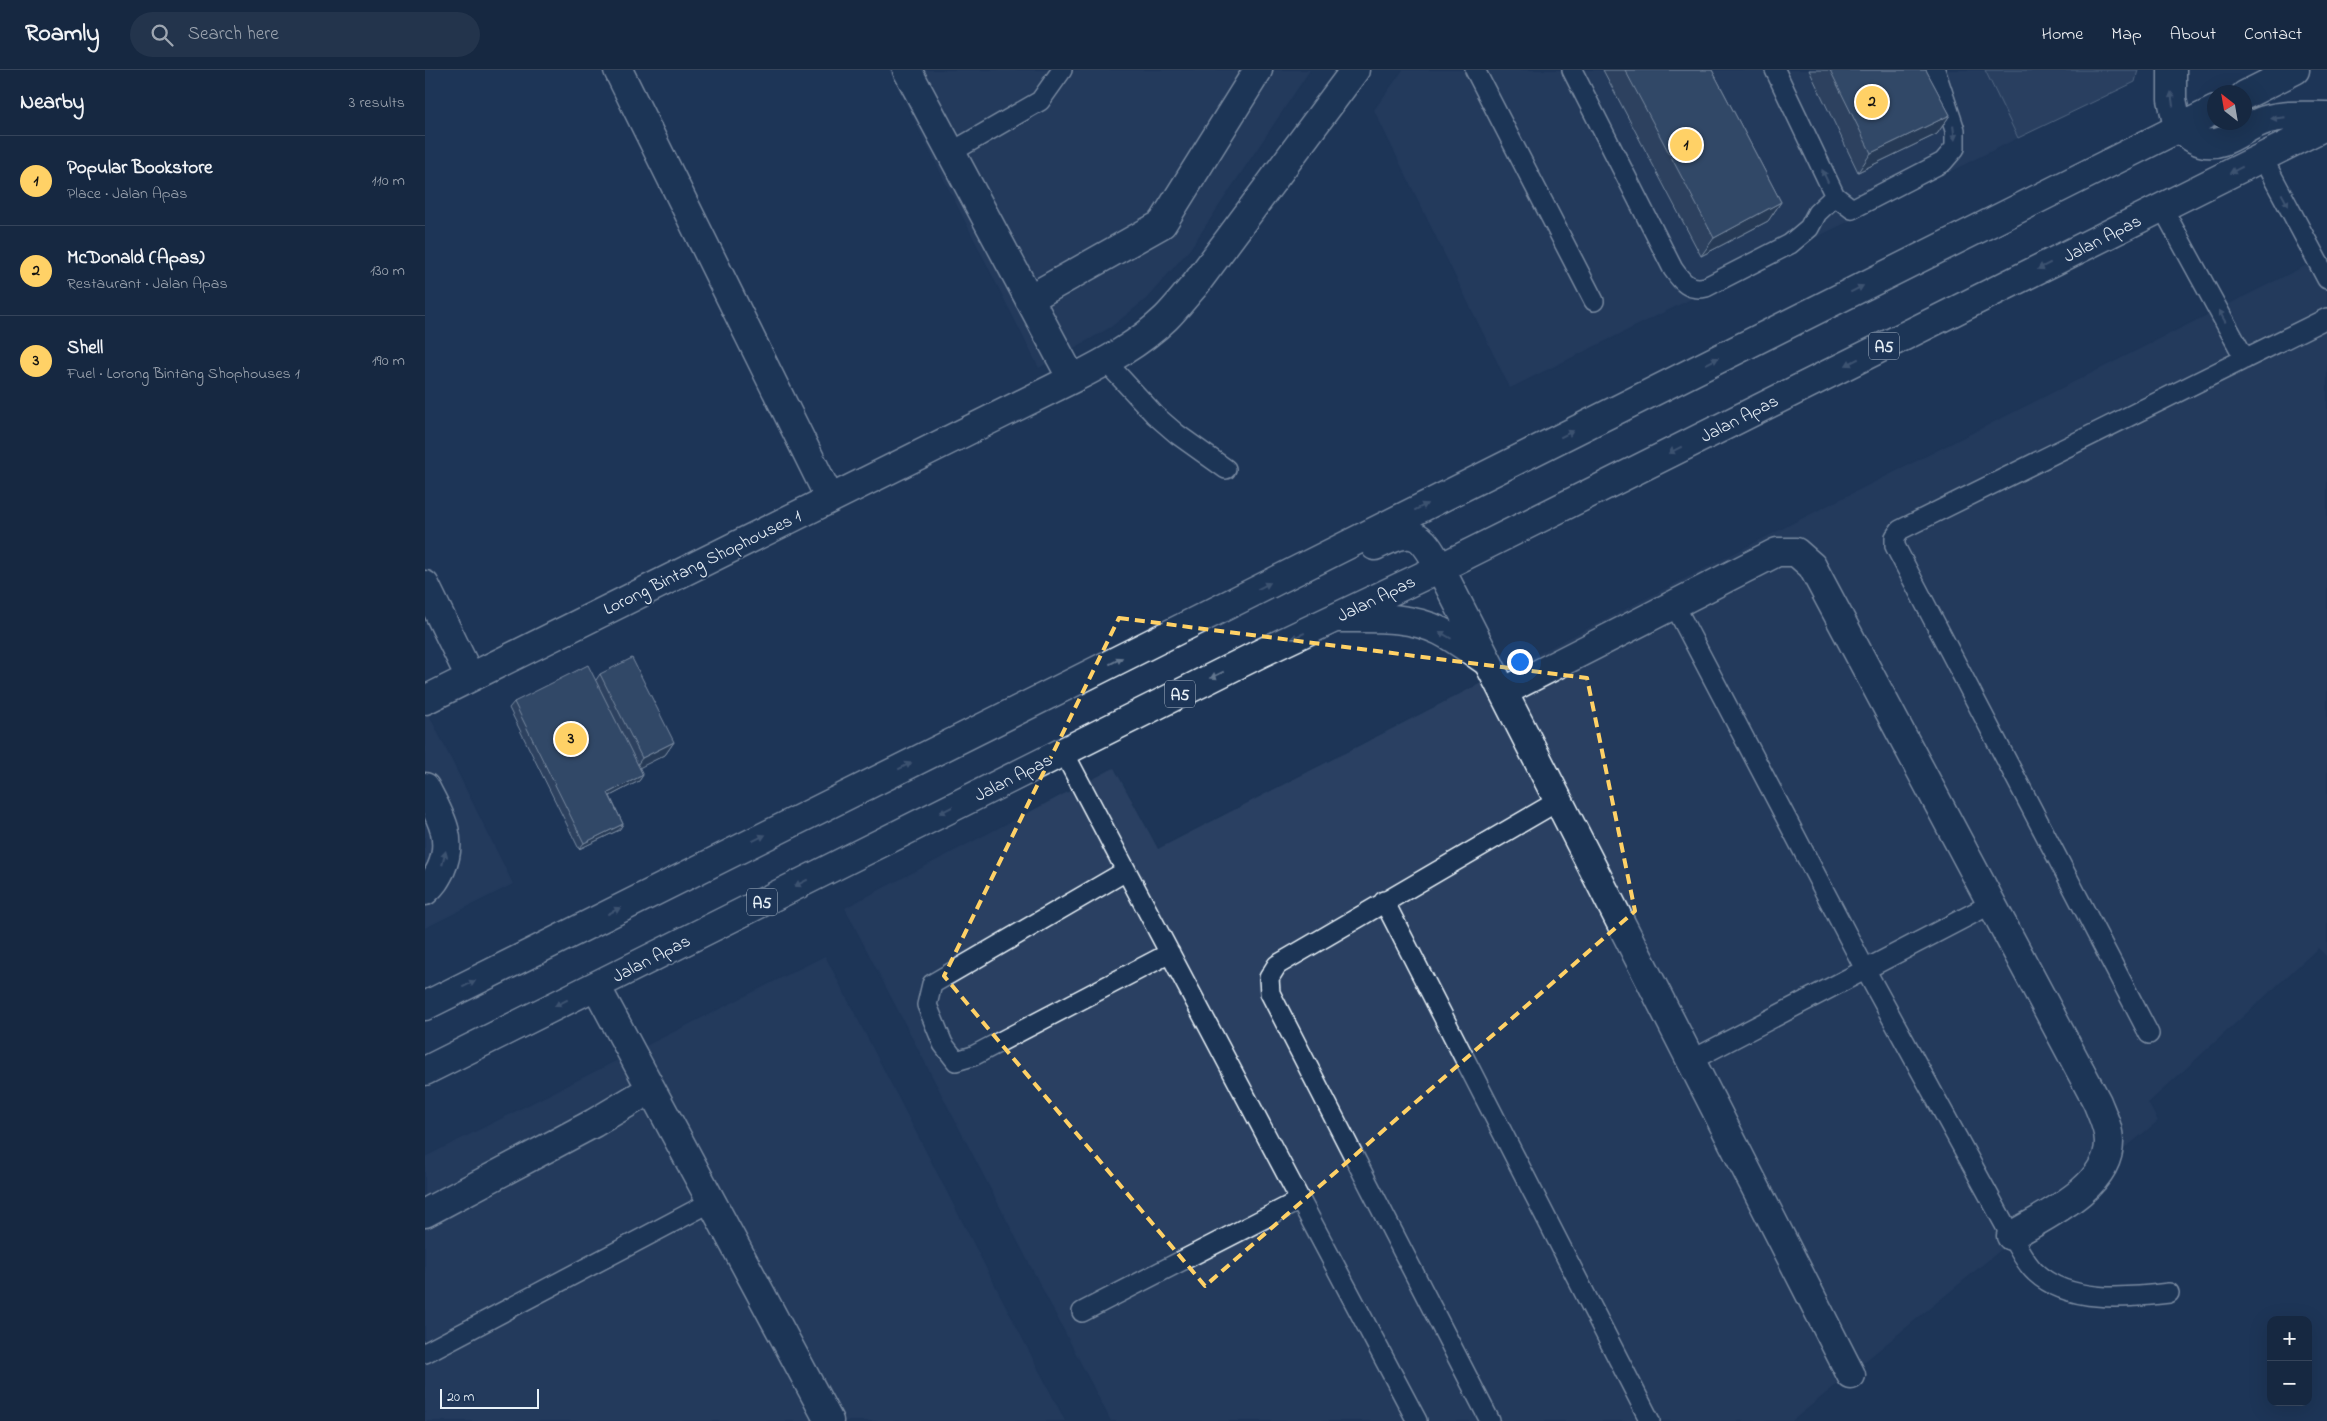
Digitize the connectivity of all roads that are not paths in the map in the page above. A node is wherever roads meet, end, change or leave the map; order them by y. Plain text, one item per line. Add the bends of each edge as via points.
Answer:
1 (617, 70) edge
2 (907, 70) edge
3 (1061, 70) edge
4 (1258, 70) edge
5 (1355, 70) edge
6 (1475, 70) edge
7 (1572, 70) edge
8 (1775, 70) edge
9 (1935, 70) edge
10 (2172, 70) edge
11 (2295, 70) edge
12 (2252, 92) edge
13 (2207, 114) edge
14 (2327, 116) edge
15 (2327, 125) edge
16 (2178, 128) junction
17 (950, 153) junction
18 (2262, 157) junction
19 (1835, 196) junction
20 (2162, 208) junction
21 (2327, 279) edge
22 (1029, 299) junction
23 (1594, 301) dead end
24 (2327, 318) edge
25 (2245, 359) junction
26 (1106, 362) junction
27 (1062, 384) junction
28 (1226, 469) dead end
29 (830, 499) junction
30 (1299, 568) junction
31 (1440, 568) junction
32 (425, 585) edge
33 (1675, 606) junction
34 (1335, 618) junction
35 (1486, 661) junction
36 (470, 678) junction
37 (1503, 692) junction
38 (425, 700) edge
39 (1063, 752) junction
40 (425, 787) edge
41 (1558, 801) junction
42 (1126, 871) junction
43 (425, 891) edge
44 (1384, 901) junction
45 (1993, 903) junction
46 (1170, 953) junction
47 (1865, 969) junction
48 (596, 986) junction
49 (425, 1006) edge
50 (2149, 1034) dead end
51 (1690, 1061) junction
52 (425, 1071) edge
53 (651, 1089) junction
54 (1300, 1200) junction
55 (711, 1202) junction
56 (425, 1213) edge
57 (2011, 1236) junction
58 (2169, 1293) dead end
59 (1082, 1312) dead end
60 (425, 1353) edge
61 (1851, 1375) dead end
62 (829, 1421) edge
63 (1417, 1421) edge
64 (1489, 1421) edge
65 (1650, 1421) edge

1 - 29 main road
2 - 17 main road
3 - 17 lane via 1040,101
4 - 22 main road via 1162,224
5 - 26 main road, Lorong Bintang Shophouses 1 via 1195,285 1160,323
6 - 23 lane
7 - 19 lane via 1673,269 1687,286 1706,287 1789,244 1809,228 1817,213
19 -> 8 lane
9 -> 19 lane via 1955,130 1955,148 1943,162 1852,209
16 -> 10 main road via 2172,99
11 - 12 main road
13 - 16 main road
14 -> 16 main road via 2263,120 2227,140 2212,143 2199,142
15 - 18 main road, Jalan Apas / A5
30 -> 16 main road
17 - 22 main road
18 -> 20 main road, Jalan Apas / A5
18 -> 21 lane
25 -> 20 lane
20 -> 31 main road, Jalan Apas / A5
22 - 27 main road
24 - 25 lane
25 - 50 lane via 1900,530 1895,537 1895,546
26 - 27 main road, Lorong Bintang Shophouses 1
26 - 28 lane via 1155,415
27 - 29 main road, Lorong Bintang Shophouses 1
29 - 36 main road, Lorong Bintang Shophouses 1
30 - 31 main road via 1309,572 1321,570 1402,534 1415,535 1427,543
49 -> 30 main road
31 - 34 main road, Jalan Apas / A5
31 - 35 main road
32 - 36 main road
33 - 37 main road
33 - 45 main road via 1777,552 1797,552 1812,566
33 - 47 lane
35 -> 34 main road via 1441,632 1417,622
34 -> 39 main road, Jalan Apas / A5
35 - 37 main road
36 - 38 main road, Lorong Bintang Shophouses 1
37 - 41 main road
39 - 42 lane
39 -> 48 main road, Jalan Apas / A5
43 -> 40 main road via 434,884 448,842
41 - 44 lane
41 - 51 main road
42 - 46 lane
42 - 46 lane via 932,984 927,1005 943,1044 956,1061 973,1056
44 - 64 lane via 1277,964 1269,978 1270,993
44 - 65 lane
45 - 47 lane
45 - 57 main road via 2097,1102 2109,1143 2103,1166 2090,1185
46 - 54 lane
47 - 51 lane
47 - 57 lane
48 -> 52 main road, Jalan Apas / A5
48 - 53 main road
51 - 61 main road
53 - 55 main road
53 - 56 main road
54 - 59 lane
54 - 63 lane
55 - 60 lane
55 - 62 main road
57 - 58 lane via 2035,1272 2059,1287 2094,1296 2129,1298

